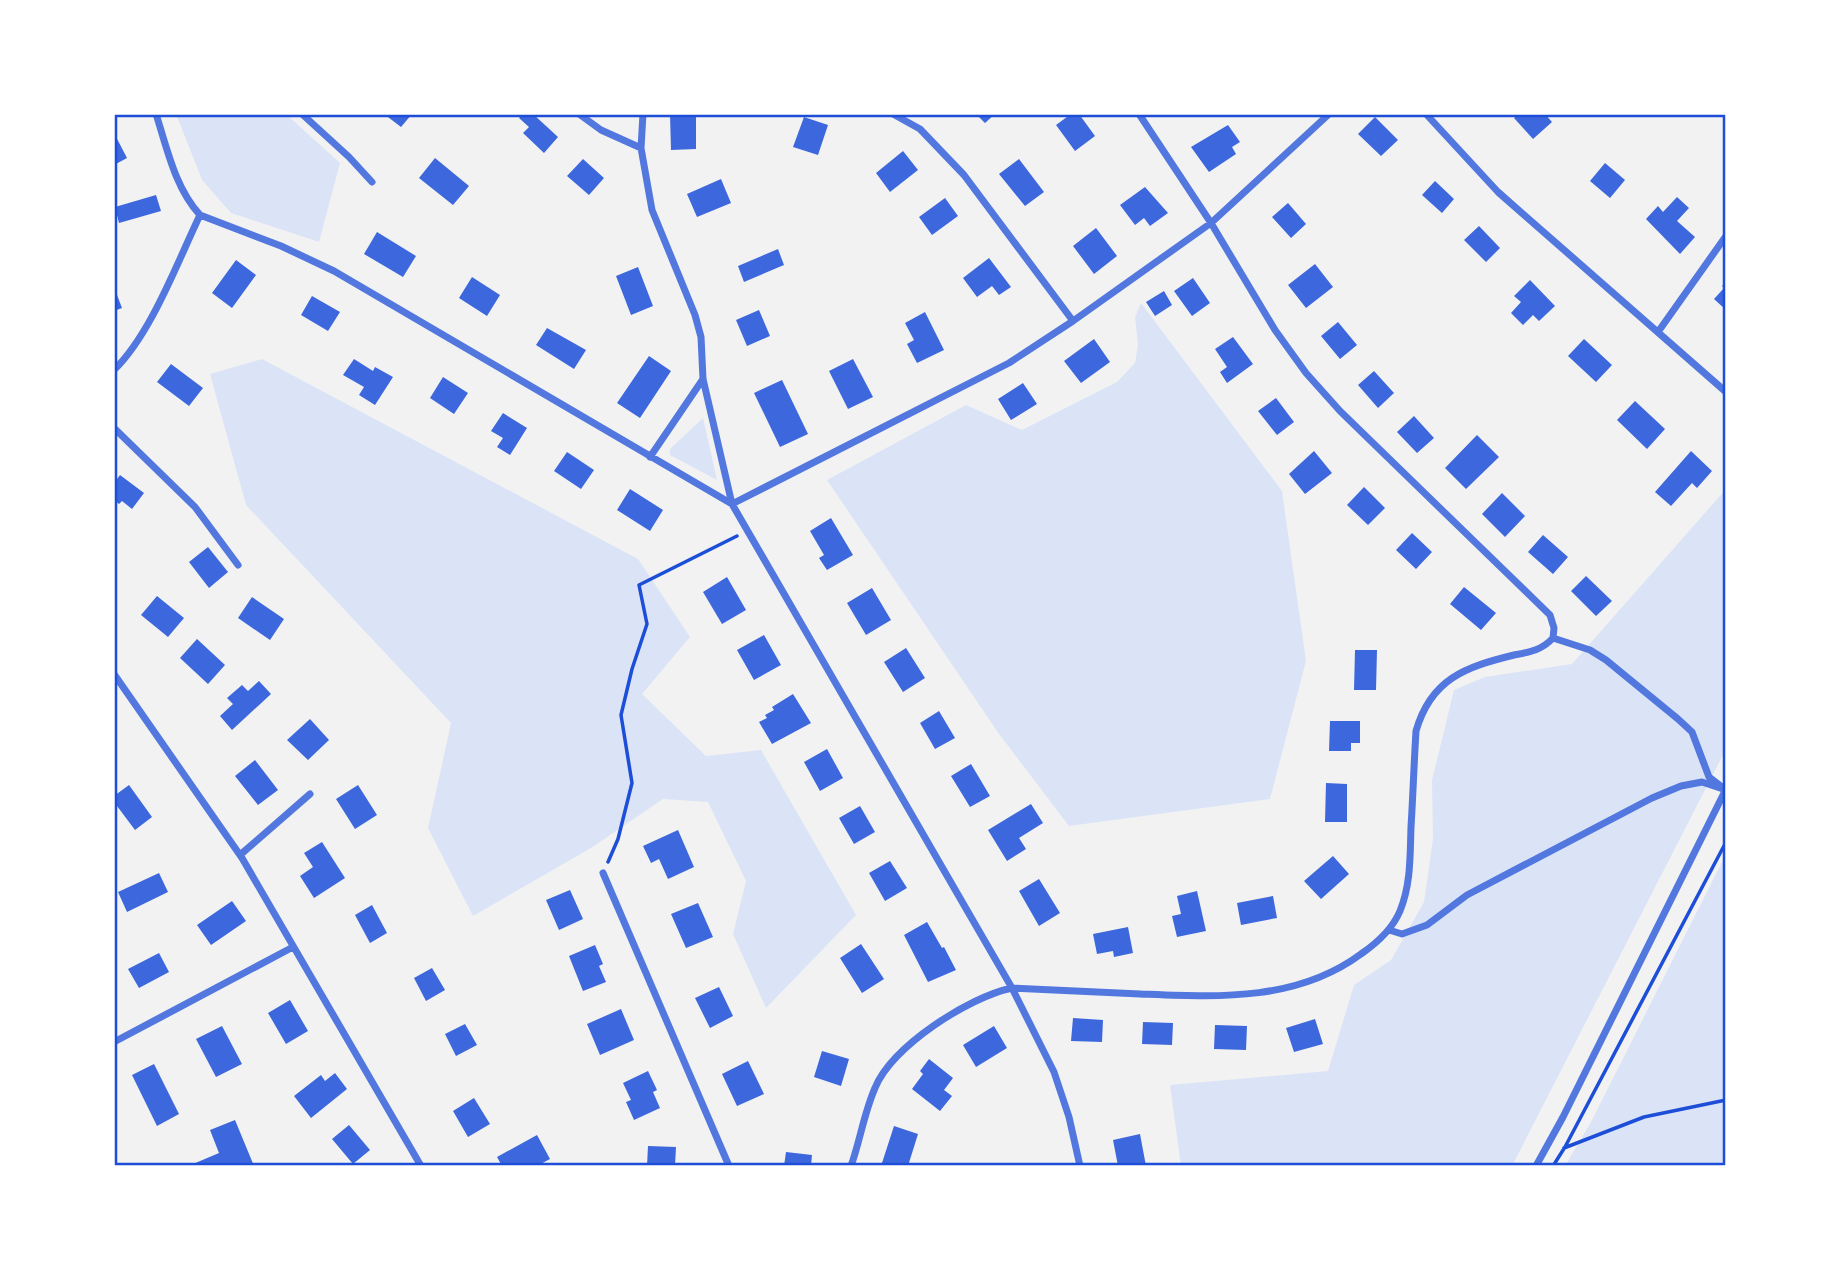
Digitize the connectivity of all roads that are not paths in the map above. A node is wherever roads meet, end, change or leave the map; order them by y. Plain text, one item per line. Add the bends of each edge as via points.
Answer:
1 (156, 114) edge
2 (302, 114) edge
3 (579, 114) edge
4 (643, 114) edge
5 (893, 114) edge
6 (1139, 114) edge
7 (1329, 114) edge
8 (1426, 114) edge
9 (641, 148) junction
10 (372, 182) dead end
11 (200, 215) junction
12 (1211, 223) junction
13 (1726, 236) edge
14 (1073, 321) junction
15 (1658, 332) junction
16 (114, 370) edge
17 (703, 379) junction
18 (1726, 392) edge
19 (114, 428) edge
20 (650, 457) junction
21 (732, 504) junction
22 (238, 565) dead end
23 (1553, 639) junction
24 (114, 674) edge
25 (1726, 789) edge
26 (310, 794) dead end
27 (240, 855) junction
28 (603, 873) road end
29 (1389, 930) junction
30 (293, 947) junction
31 (1012, 988) junction
32 (114, 1042) edge
33 (421, 1166) edge
34 (729, 1166) edge
35 (851, 1166) edge
36 (1080, 1166) edge
37 (1536, 1166) edge

1 - 11 street via 179,184
2 - 10 street
3 - 9 street
4 - 9 street
5 - 14 street via 920,129 957,167
6 - 12 street
7 - 12 street
8 - 15 street via 1505,199
9 - 17 street via 652,210 701,337
11 - 16 street via 129,355
11 - 20 street via 334,271
12 - 14 street
12 - 23 street via 1306,373 1550,615
13 - 15 street
14 - 21 street via 1009,363
15 - 18 street
17 - 20 street
17 - 21 street
19 - 22 street via 195,508
20 - 21 street
21 - 31 street
23 - 25 street via 1598,655 1678,719 1692,732 1709,777
23 - 29 street via 1543,648 1455,675 1422,711 1416,731 1408,884
24 - 27 street
25 - 29 street via 1702,782 1652,798 1467,895 1427,925 1402,934
25 - 37 street
26 - 27 street
27 - 30 street
28 - 34 street
29 - 31 street via 1348,964 1285,989 1198,996
30 - 32 street
30 - 33 street
31 - 35 street via 993,992 923,1032 898,1056 875,1086
31 - 36 street via 1054,1072

